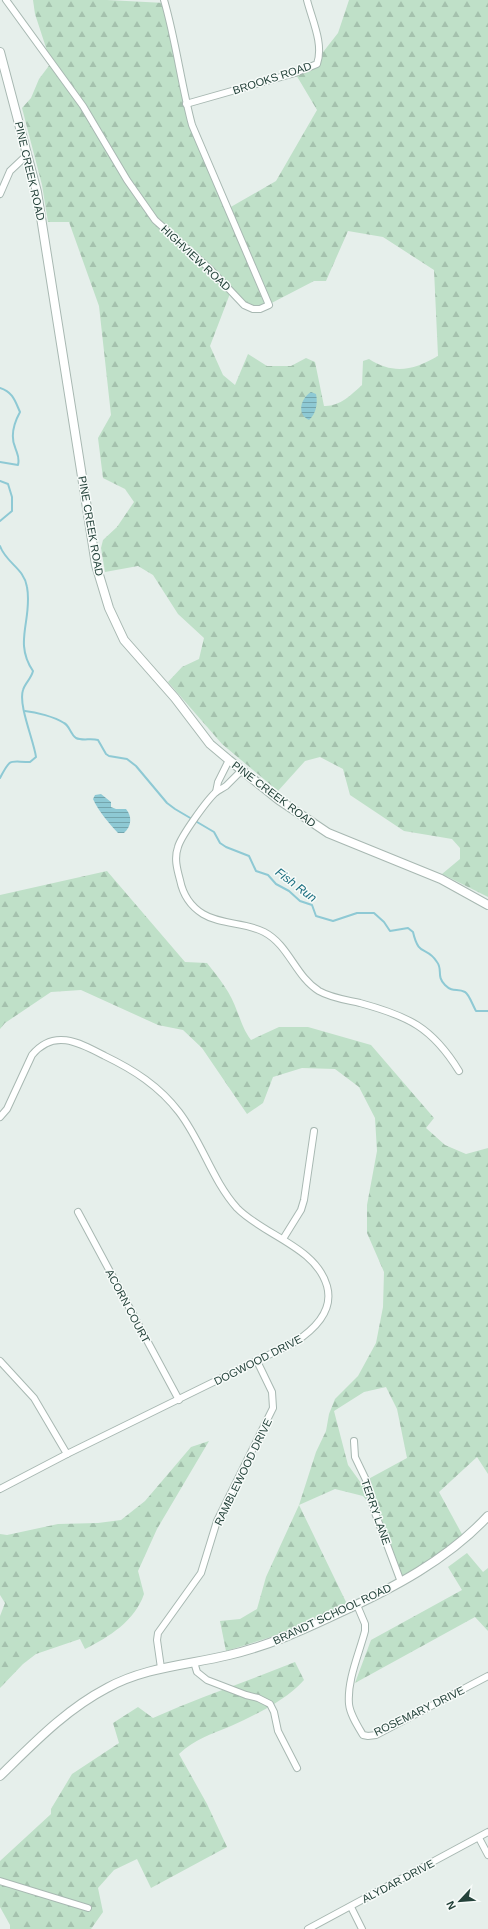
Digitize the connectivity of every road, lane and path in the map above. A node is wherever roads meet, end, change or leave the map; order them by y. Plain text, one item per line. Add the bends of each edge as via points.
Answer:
1 (6, 0) edge
2 (164, 0) edge
3 (307, 0) edge
4 (0, 52) edge
5 (186, 104) junction
6 (27, 155) junction
7 (0, 194) edge
8 (229, 760) junction
9 (241, 771) junction
10 (216, 792) junction
11 (488, 905) edge
12 (459, 1071) dead end
13 (0, 1118) edge
14 (314, 1131) dead end
15 (78, 1212) dead end
16 (283, 1240) junction
17 (0, 1361) edge
18 (257, 1361) junction
19 (179, 1400) junction
20 (354, 1441) dead end
21 (67, 1454) junction
22 (0, 1489) edge
23 (488, 1516) edge
24 (401, 1582) junction
25 (358, 1605) junction
26 (194, 1662) junction
27 (161, 1668) junction
28 (488, 1676) edge
29 (297, 1768) dead end
30 (0, 1776) edge
31 (488, 1832) edge
32 (479, 1838) junction
33 (488, 1855) edge
34 (0, 1881) edge
35 (351, 1907) junction
36 (88, 1908) dead end
37 (308, 1929) edge
38 (362, 1929) edge

1 - 5 street, HIGHVIEW ROAD via 83,106 127,180 155,220 211,270 244,306 260,309 269,305 199,143
2 - 5 street, HIGHVIEW ROAD via 173,32
3 - 5 street, BROOKS ROAD via 320,46 317,64 295,73
4 - 6 street, PINE CREEK ROAD
6 - 7 street via 10,171
6 - 8 street, PINE CREEK ROAD via 41,215 96,564 109,608 124,640 176,698 210,744
8 - 9 street, PINE CREEK ROAD
8 - 10 street
9 - 10 street
9 - 11 street, PINE CREEK ROAD via 328,833 441,879
10 - 12 street via 178,846 176,861 184,891 191,905 212,918 269,934 320,991 379,1008 420,1026 444,1049
13 - 16 street, DOGWOOD DRIVE via 36,1050 58,1040 71,1040 82,1044 129,1068 164,1094 188,1125 230,1200 247,1218
14 - 16 street via 304,1200
15 - 19 street, ACORN COURT
16 - 18 street, DOGWOOD DRIVE via 310,1259 324,1276 328,1288 326,1310 315,1328 306,1335
17 - 21 street via 34,1398
18 - 19 street, DOGWOOD DRIVE
18 - 27 street, RAMBLEWOOD DRIVE via 272,1392 274,1403 271,1415 220,1515 201,1573 158,1633
19 - 21 street, DOGWOOD DRIVE
20 - 24 street, TERRY LANE via 355,1456 367,1482 374,1510
21 - 22 street, DOGWOOD DRIVE
23 - 24 street, BRANDT SCHOOL ROAD via 453,1549
24 - 25 street, BRANDT SCHOOL ROAD
25 - 26 street, BRANDT SCHOOL ROAD via 272,1643
25 - 28 street, ROSEMARY DRIVE via 365,1631 350,1687 349,1704 363,1734 376,1735
26 - 27 street, BRANDT SCHOOL ROAD
26 - 29 street via 197,1672 207,1680 270,1704 278,1731
27 - 30 street, BRANDT SCHOOL ROAD via 133,1676 84,1701 58,1721
31 - 32 street, ALYDAR DRIVE
32 - 33 street
32 - 35 street, ALYDAR DRIVE
34 - 36 street
35 - 37 street, ALYDAR DRIVE
35 - 38 street

